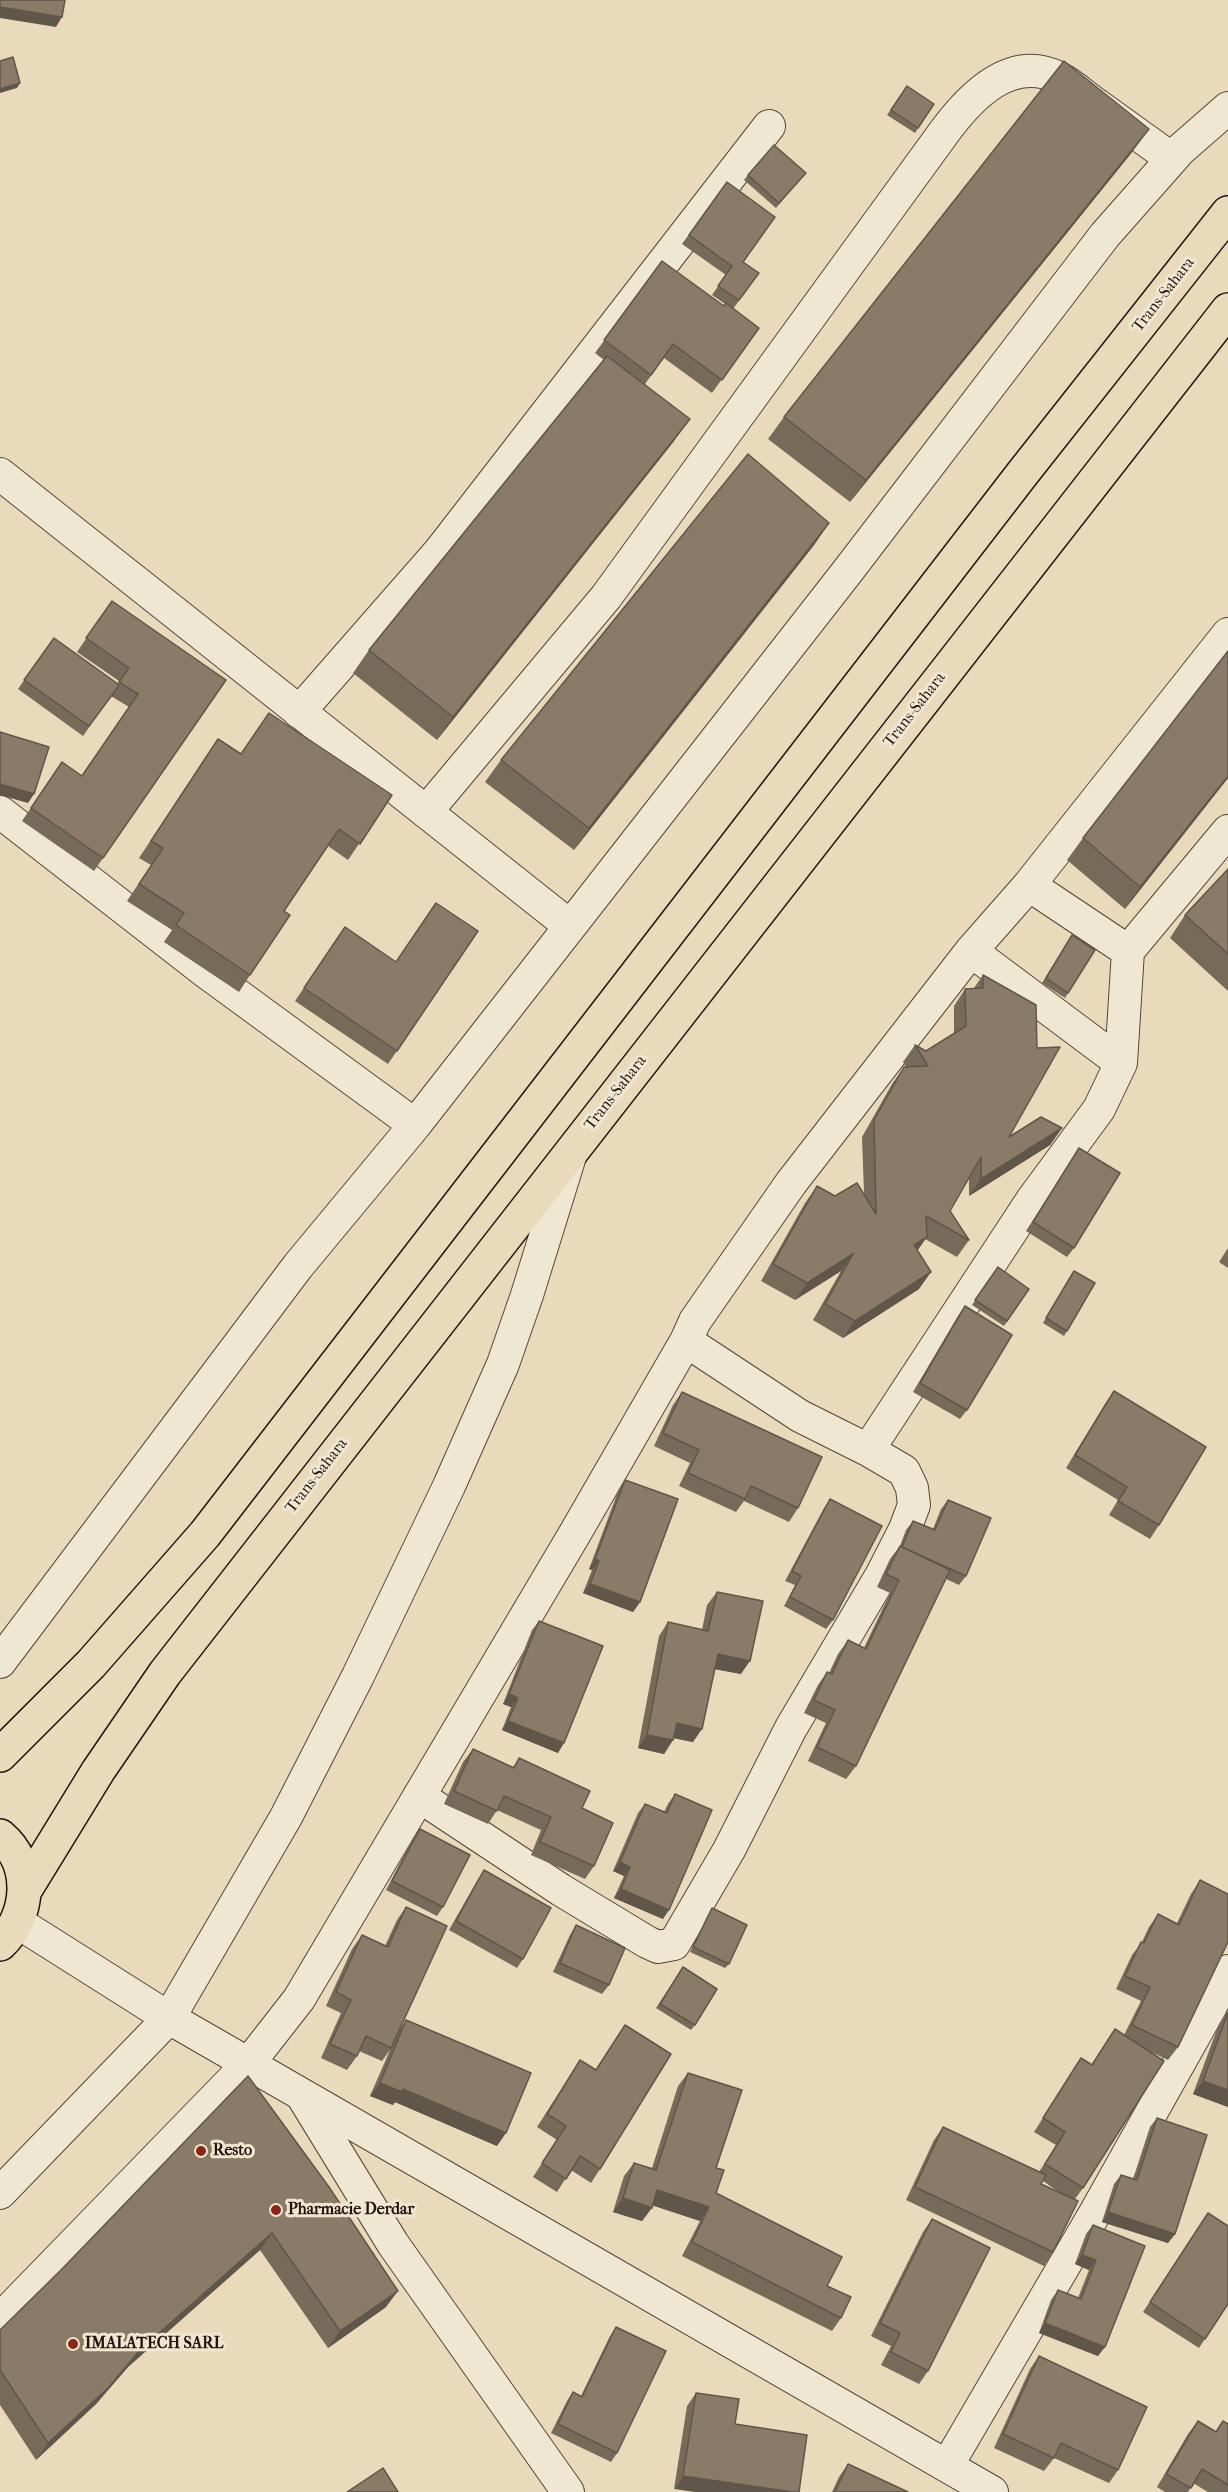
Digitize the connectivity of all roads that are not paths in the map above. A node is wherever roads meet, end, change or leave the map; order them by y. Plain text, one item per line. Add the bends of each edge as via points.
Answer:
1 (1228, 108) edge
2 (769, 126) dead end
3 (1172, 159) junction
4 (1228, 213) edge
5 (1228, 310) edge
6 (0, 474) edge
7 (1228, 634) edge
8 (299, 712) junction
9 (0, 812) edge
10 (426, 812) junction
11 (1228, 831) edge
12 (1029, 885) junction
13 (570, 926) junction
14 (971, 951) junction
15 (1128, 951) junction
16 (1121, 1063) junction
17 (415, 1125) junction
18 (573, 1147) junction
19 (686, 1341) junction
20 (868, 1450) junction
21 (0, 1662) edge
22 (0, 1755) edge
23 (419, 1796) junction
24 (0, 1836) edge
25 (25, 1890) junction
26 (9, 1933) edge
27 (1228, 1971) edge
28 (169, 2018) junction
29 (249, 2063) junction
30 (301, 2093) junction
31 (0, 2193) edge
32 (0, 2317) edge
33 (947, 2466) junction
34 (568, 2492) edge
35 (992, 2492) edge

1 - 3 street
2 - 8 street via 440,550
3 - 10 street via 1059,78 1033,71 1011,73 986,87 962,108 606,597
3 - 13 street via 1105,235
4 - 22 highway, Trans-Sahara via 1022,474 205,1534 91,1664
5 - 18 highway, Trans-Sahara
6 - 8 street
7 - 12 street
8 - 10 street
9 - 17 street via 206,972
10 - 13 street
11 - 15 street
12 - 14 street
12 - 15 street
13 - 17 street
14 - 16 street
14 - 19 street via 791,1183 695,1321
15 - 16 street
16 - 20 street via 1099,1109 1032,1200
17 - 21 street via 298,1266
18 - 25 highway, Trans-Sahara via 165,1673 98,1771
18 - 28 street via 513,1334 449,1486 286,1817
19 - 20 street via 800,1416
19 - 23 street
20 - 23 street via 904,1471 912,1488 914,1505 905,1529 790,1728 729,1850 674,1944 658,1947 647,1942
23 - 29 street via 299,1999
24 - 25 highway via 16,1855
25 - 26 highway via 23,1907
26 - 28 street
27 - 33 street via 1095,2213
28 - 29 street
28 - 31 street
29 - 30 street
29 - 32 street
30 - 33 street
30 - 34 street via 393,2244
33 - 35 street

